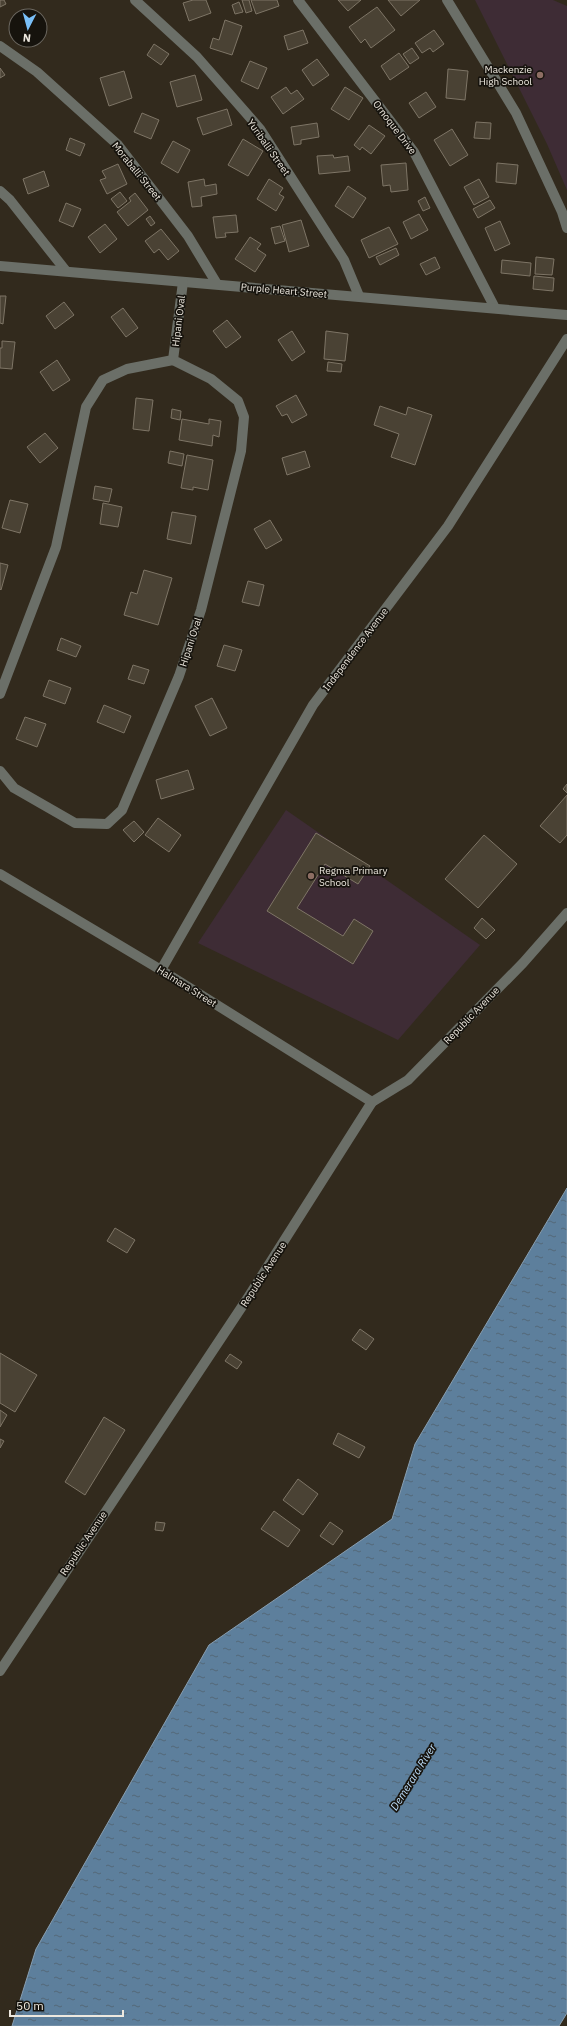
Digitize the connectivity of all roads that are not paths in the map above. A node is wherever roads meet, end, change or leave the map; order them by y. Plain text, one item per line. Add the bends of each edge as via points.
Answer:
1 (136, 0) edge
2 (298, 0) edge
3 (447, 0) edge
4 (0, 46) edge
5 (0, 192) edge
6 (567, 228) edge
7 (0, 266) edge
8 (66, 271) junction
9 (183, 282) junction
10 (218, 284) junction
11 (359, 296) junction
12 (495, 308) junction
13 (567, 315) edge
14 (567, 339) edge
15 (173, 360) junction
16 (0, 694) edge
17 (0, 771) edge
18 (0, 874) edge
19 (567, 913) edge
20 (161, 970) junction
21 (372, 1102) junction
22 (0, 1671) edge

1 - 11 street, Yuriballi Street via 197,56 260,130 344,260
2 - 12 street, Ornoque Drive via 414,152
3 - 6 street via 516,113
4 - 10 street, Moraballi Street via 37,72 118,145 188,236
5 - 8 street via 10,200
7 - 8 street, Purple Heart Street
8 - 9 street, Purple Heart Street
9 - 10 street, Purple Heart Street
9 - 15 street, Hipani Oval
10 - 11 street, Purple Heart Street
11 - 12 street, Purple Heart Street
12 - 13 street, Purple Heart Street
14 - 20 street, Independence Avenue via 448,526 313,705
15 - 16 street, Hipani Oval via 127,369 103,380 86,407 56,547
15 - 17 street, Hipani Oval via 211,379 238,401 244,417 241,451 201,610 179,676 122,810 107,824 75,823 14,788
18 - 20 street, Halmara Street
19 - 21 street, Republic Avenue via 523,963 408,1080
20 - 21 street, Halmara Street
21 - 22 street, Republic Avenue via 249,1296

